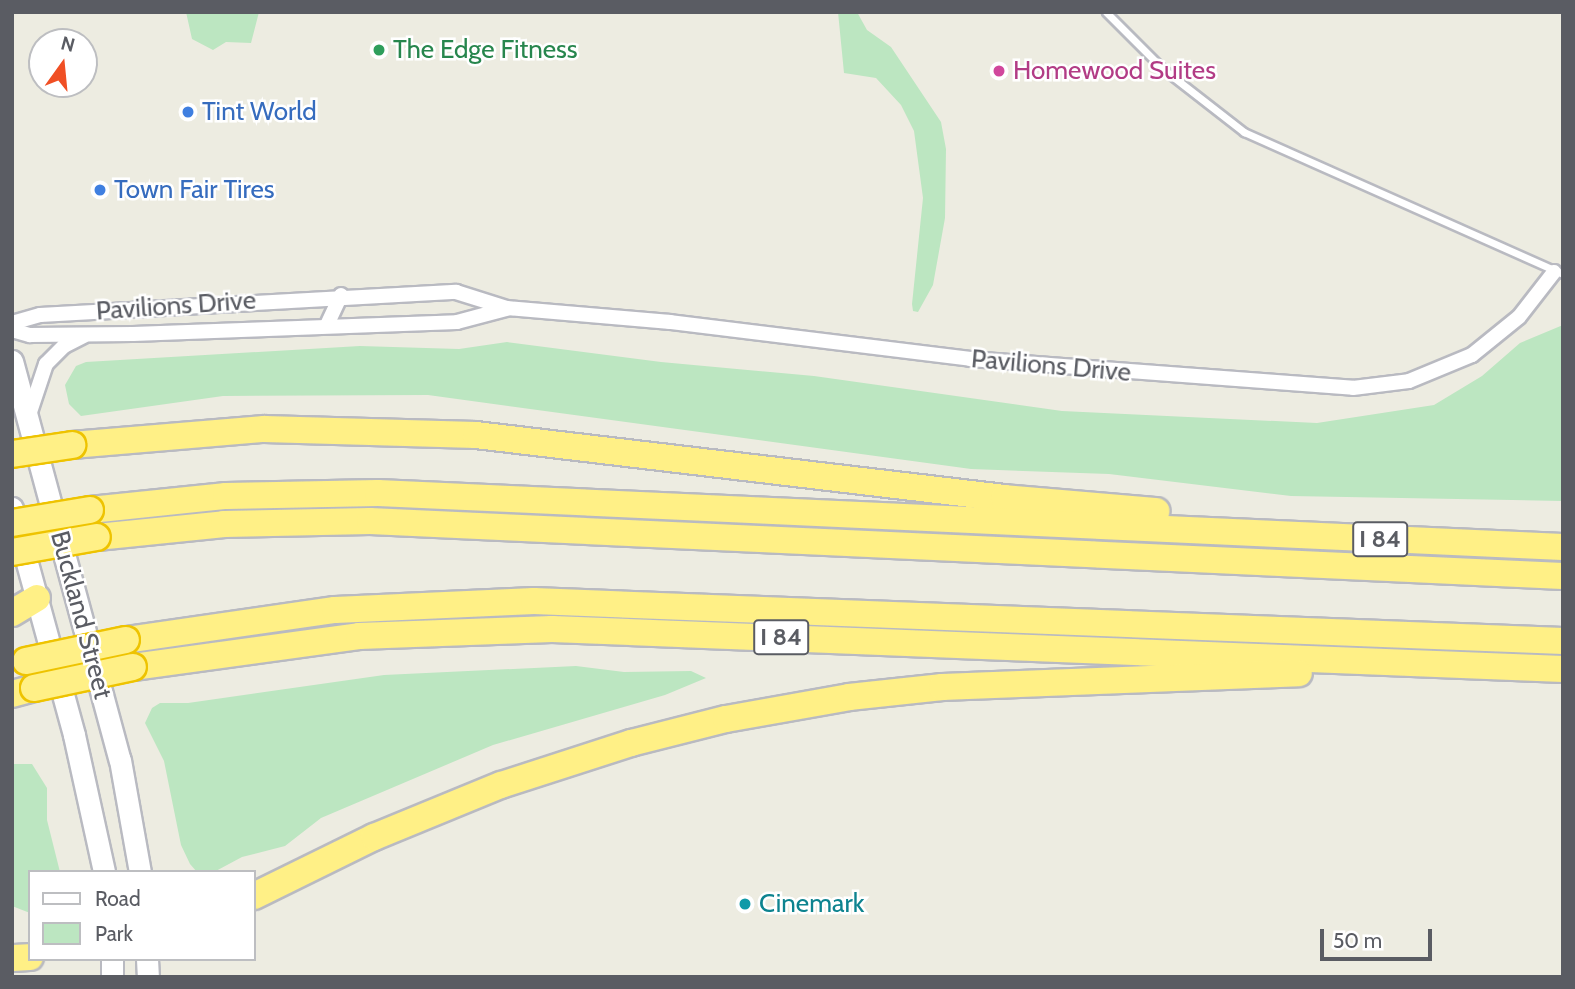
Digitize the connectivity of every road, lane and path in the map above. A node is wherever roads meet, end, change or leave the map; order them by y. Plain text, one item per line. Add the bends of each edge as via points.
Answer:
1 (1106, 12) edge
2 (1558, 273) edge
3 (341, 295) junction
4 (508, 308) junction
5 (12, 323) edge
6 (327, 325) junction
7 (12, 330) edge
8 (89, 335) junction
9 (12, 361) edge
10 (28, 423) junction
11 (12, 454) edge
12 (12, 508) edge
13 (12, 523) edge
14 (1284, 535) junction
15 (1563, 547) edge
16 (12, 552) edge
17 (1563, 576) edge
18 (73, 587) junction
19 (25, 598) edge
20 (12, 613) edge
21 (1563, 641) edge
22 (19, 663) edge
23 (1430, 664) junction
24 (1563, 669) edge
25 (23, 691) edge
26 (104, 870) edge
27 (140, 870) edge
28 (256, 895) edge

1 - 2 lane via 1163,69 1244,132
2 - 4 street, Pavilions Drive via 1519,317 1472,355 1409,381 1353,388 1000,362 670,322
3 - 4 street, Pavilions Drive via 456,292
3 - 5 street, Pavilions Drive via 40,315
3 - 6 street
4 - 6 street, Pavilions Drive via 457,322
6 - 8 street, Pavilions Drive
7 - 8 street, Pavilions Drive via 30,335
8 - 10 street, Pavilions Drive via 64,346 46,364 34,390
9 - 10 main road, Buckland Street
10 - 18 main road, Buckland Street
11 - 14 highway, bridge via 72,444 264,429 477,435 1004,498 1198,514
12 - 19 main road, Buckland Street
13 - 14 highway, I 84, bridge via 90,509 226,496 367,492
14 - 15 highway, I 84
16 - 17 highway, bridge via 97,537 224,524 370,521
18 - 19 main road
18 - 27 main road, Buckland Street via 122,770
19 - 20 highway
19 - 26 main road, Buckland Street via 84,775
21 - 22 highway, bridge via 534,601 335,610 126,640
23 - 24 highway, I 84
23 - 25 highway, I 84, bridge via 541,629 359,636 133,667
23 - 28 highway via 942,687 849,697 726,719 631,743 501,785 374,837

